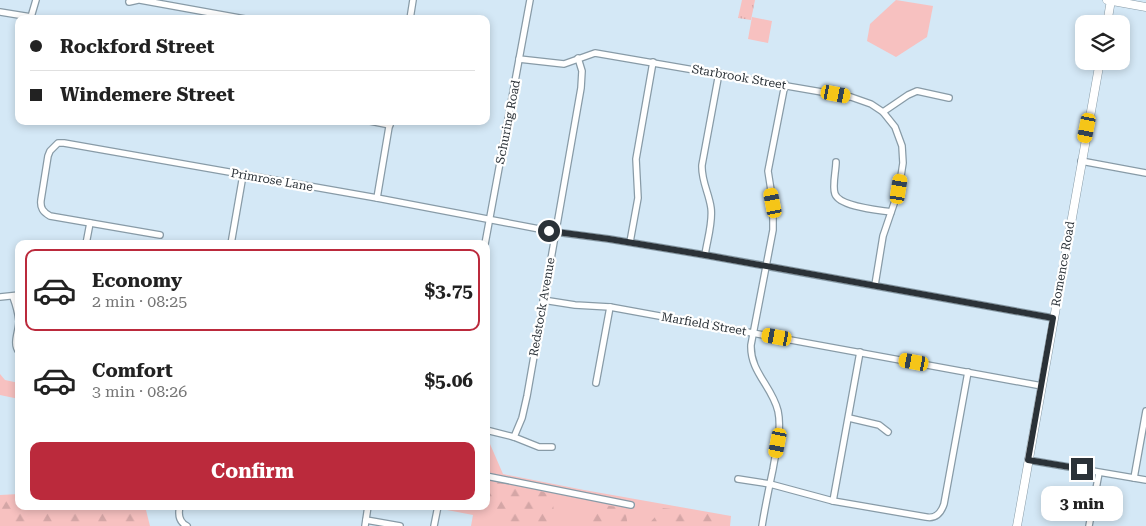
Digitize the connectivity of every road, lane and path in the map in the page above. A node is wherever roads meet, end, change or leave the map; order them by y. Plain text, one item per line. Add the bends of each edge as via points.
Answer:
1 (36, 0) edge
2 (139, 0) edge
3 (413, 0) edge
4 (530, 0) edge
5 (1110, 0) edge
6 (129, 2) dead end
7 (1146, 7) edge
8 (197, 10) junction
9 (0, 12) edge
10 (16, 15) edge
11 (32, 15) edge
12 (196, 15) edge
13 (224, 15) edge
14 (411, 15) edge
15 (1108, 15) edge
16 (578, 58) junction
17 (520, 59) junction
18 (653, 62) junction
19 (1098, 70) edge
20 (719, 73) junction
21 (785, 84) junction
22 (949, 98) dead end
23 (884, 112) junction
24 (390, 125) edge
25 (836, 162) dead end
26 (1081, 162) junction
27 (1146, 173) edge
28 (243, 175) junction
29 (376, 198) junction
30 (891, 212) junction
31 (490, 220) junction
32 (90, 223) junction
33 (555, 232) junction
34 (160, 235) dead end
35 (87, 240) edge
36 (231, 240) edge
37 (486, 240) edge
38 (630, 242) junction
39 (705, 255) junction
40 (765, 266) junction
41 (875, 285) junction
42 (15, 296) edge
43 (0, 297) edge
44 (543, 300) junction
45 (610, 307) junction
46 (1053, 318) junction
47 (753, 333) junction
48 (860, 352) junction
49 (968, 372) junction
50 (596, 383) dead end
51 (1042, 386) junction
52 (1146, 411) edge
53 (849, 418) junction
54 (490, 431) edge
55 (888, 432) dead end
56 (514, 437) junction
57 (552, 447) dead end
58 (1028, 460) junction
59 (1099, 472) junction
60 (490, 477) edge
61 (1134, 478) junction
62 (738, 479) dead end
63 (1146, 480) edge
64 (770, 484) junction
65 (833, 501) junction
66 (631, 505) dead end
67 (180, 510) edge
68 (368, 510) edge
69 (437, 510) edge
70 (366, 523) edge
71 (184, 524) edge
72 (400, 526) edge
73 (434, 526) edge
74 (762, 526) edge
75 (1017, 526) edge
76 (1089, 526) edge

1 - 11 street
2 - 6 street
2 - 8 street
3 - 14 street
4 - 17 street, Schuring Road
5 - 7 street
5 - 15 street
8 - 12 street
8 - 13 street
9 - 10 street
16 - 17 street, Starbrook Street via 564,64
16 - 18 street, Starbrook Street via 595,52
16 - 33 street, Redstock Avenue via 582,83
17 - 31 street, Schuring Road
18 - 20 street, Starbrook Street
18 - 38 street via 636,159 638,198
19 - 26 street, Romence Road
20 - 21 street, Starbrook Street
20 - 39 street via 701,176 712,209
21 - 23 street, Starbrook Street via 851,97
21 - 40 street via 768,171 773,221
22 - 23 street via 917,91
23 - 30 street via 895,127 903,154 899,189
24 - 29 street
25 - 30 street via 835,194 840,200 850,205
26 - 27 street
26 - 46 street, Romence Road
28 - 29 street, Primrose Lane
28 - 32 street, Primrose Lane via 64,143 56,145 48,156 42,210 50,216
28 - 36 street
29 - 31 street, Primrose Lane
30 - 41 street via 883,236
31 - 33 street, Primrose Lane
31 - 37 street, Schuring Road
32 - 34 street
32 - 35 street
33 - 38 street, Primrose Lane
33 - 44 street, Redstock Avenue
38 - 39 street, Primrose Lane
39 - 40 street, Primrose Lane
40 - 41 street, Primrose Lane
40 - 47 street
41 - 46 street, Primrose Lane
42 - 43 street
44 - 45 street, Marfield Street
44 - 56 street, Redstock Avenue via 526,403
45 - 47 street, Marfield Street
45 - 50 street
46 - 51 street, Romence Road
47 - 48 street, Marfield Street
47 - 64 street via 752,361 774,399 778,414 778,443
48 - 49 street, Marfield Street
48 - 53 street
49 - 51 street, Marfield Street
49 - 65 street via 944,504 938,515 932,518
51 - 58 street, Romence Road
52 - 61 street
53 - 55 street via 879,425
53 - 65 street
54 - 56 street
56 - 57 street via 539,448
58 - 59 street
58 - 75 street, Romence Road
59 - 61 street
59 - 76 street
60 - 66 street
61 - 63 street
62 - 64 street
64 - 65 street
64 - 74 street
67 - 71 street
68 - 70 street
69 - 73 street
70 - 72 street

